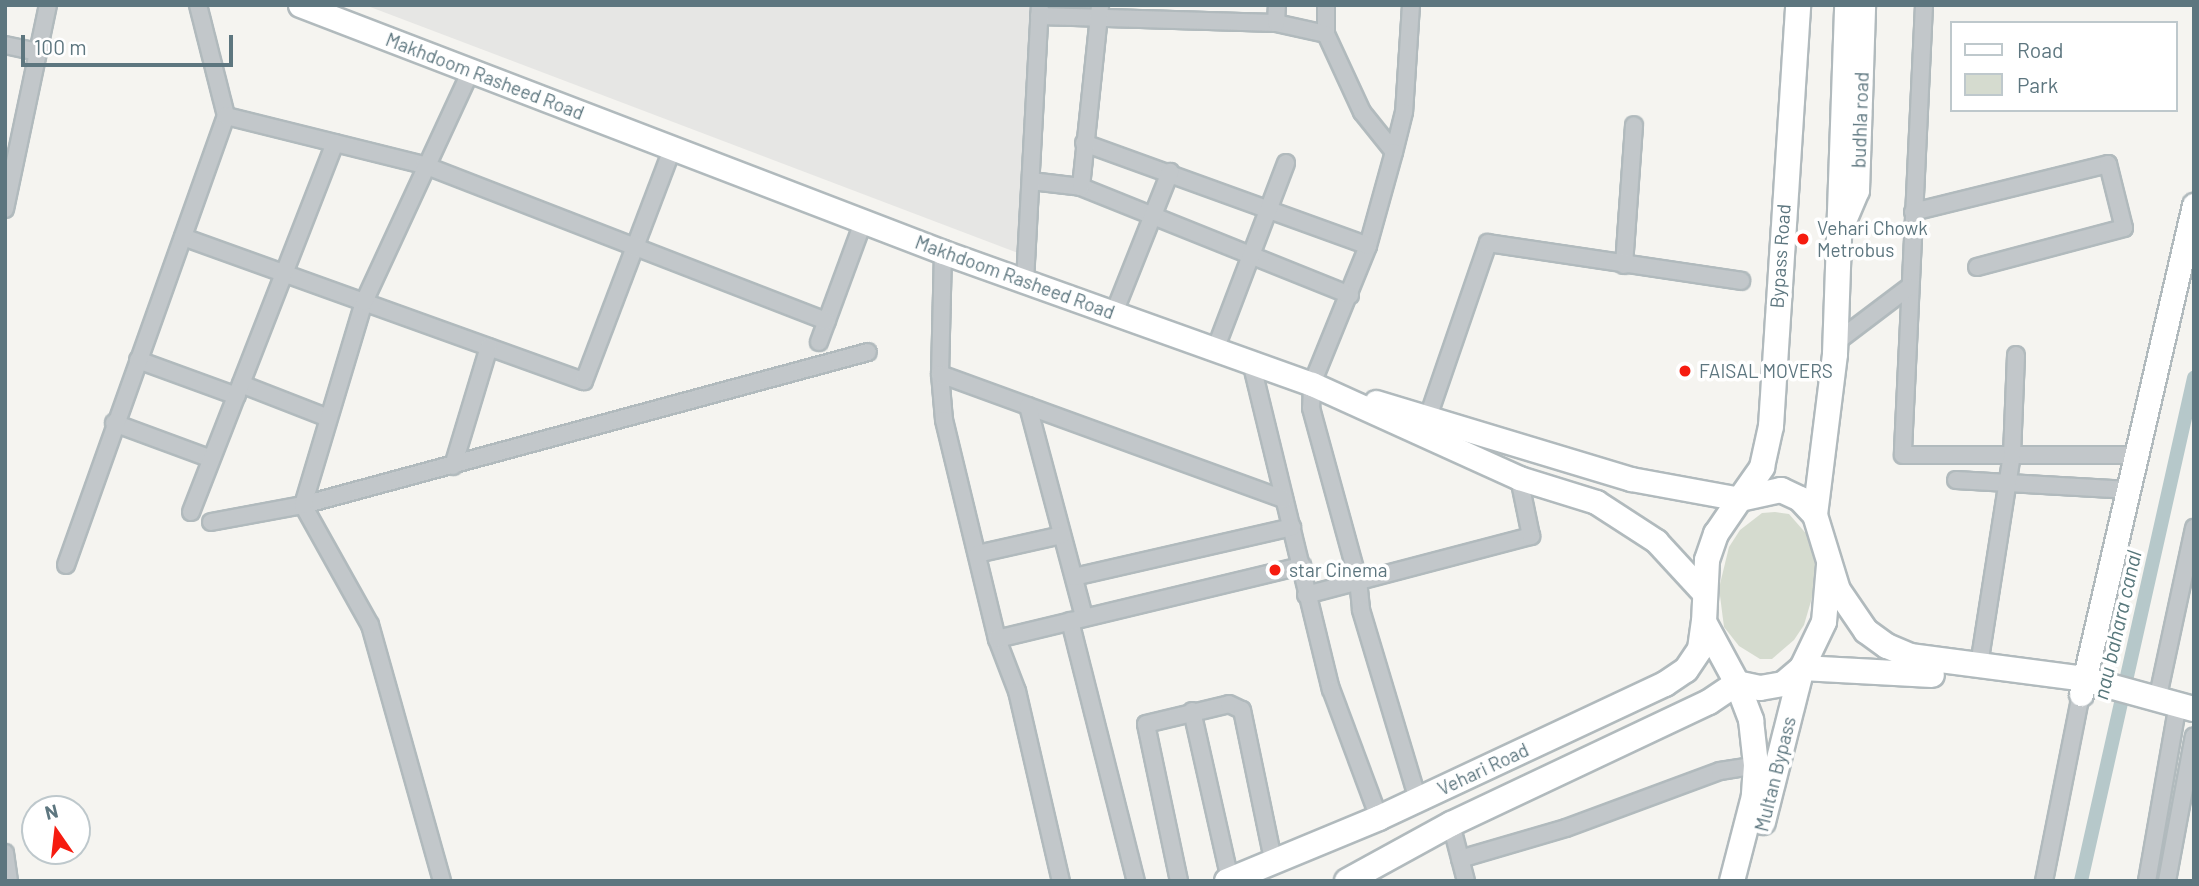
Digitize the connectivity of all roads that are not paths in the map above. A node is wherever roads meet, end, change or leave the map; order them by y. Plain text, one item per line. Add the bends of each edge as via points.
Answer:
1 (48, 5) edge
2 (198, 5) edge
3 (300, 5) edge
4 (1221, 5) edge
5 (1277, 5) edge
6 (1326, 5) edge
7 (1411, 5) edge
8 (1798, 5) edge
9 (1847, 5) edge
10 (1863, 5) edge
11 (1924, 5) edge
12 (1040, 10) edge
13 (1099, 12) edge
14 (1162, 12) edge
15 (1220, 22) junction
16 (1276, 23) junction
17 (1326, 34) junction
18 (5, 45) edge
19 (38, 52) junction
20 (471, 70) junction
21 (226, 116) junction
22 (5, 121) edge
23 (22, 125) junction
24 (1634, 125) dead end
25 (335, 143) junction
26 (1084, 143) junction
27 (673, 147) junction
28 (1394, 152) junction
29 (1286, 163) dead end
30 (424, 165) junction
31 (1170, 172) junction
32 (1031, 181) junction
33 (1081, 187) junction
34 (6, 202) edge
35 (2194, 205) edge
36 (1267, 209) junction
37 (1913, 212) junction
38 (1155, 219) junction
39 (864, 220) junction
40 (1840, 230) junction
41 (183, 237) junction
42 (1368, 246) junction
43 (632, 247) junction
44 (943, 252) junction
45 (1251, 258) junction
46 (1624, 265) junction
47 (1978, 267) dead end
48 (286, 274) junction
49 (1026, 281) junction
50 (1741, 281) dead end
51 (1909, 287) junction
52 (1350, 295) junction
53 (363, 302) junction
54 (1114, 313) junction
55 (827, 321) junction
56 (819, 342) dead end
57 (1835, 343) junction
58 (489, 347) junction
59 (1215, 350) junction
60 (868, 352) dead end
61 (2016, 355) dead end
62 (138, 360) junction
63 (1251, 362) junction
64 (940, 374) junction
65 (1312, 384) junction
66 (239, 390) junction
67 (1028, 406) junction
68 (1428, 417) junction
69 (328, 418) junction
70 (114, 423) junction
71 (2012, 455) junction
72 (2138, 455) junction
73 (209, 458) junction
74 (453, 466) junction
75 (1519, 478) junction
76 (1956, 480) dead end
77 (2007, 485) junction
78 (2130, 490) junction
79 (1284, 499) junction
80 (1740, 499) junction
81 (303, 505) junction
82 (191, 512) dead end
83 (1815, 515) junction
84 (211, 522) dead end
85 (1292, 527) junction
86 (2194, 528) edge
87 (1062, 535) junction
88 (977, 554) junction
89 (2190, 564) edge
90 (66, 565) dead end
91 (1829, 565) junction
92 (1302, 566) junction
93 (1074, 577) junction
94 (1358, 580) junction
95 (1703, 592) junction
96 (1306, 595) junction
97 (1077, 619) junction
98 (1704, 622) junction
99 (998, 639) junction
100 (1979, 665) junction
101 (1802, 668) junction
102 (1737, 683) junction
103 (2090, 688) junction
104 (2171, 708) edge
105 (1192, 711) junction
106 (2194, 736) edge
107 (1756, 765) junction
108 (1418, 800) junction
109 (2158, 816) junction
110 (1379, 818) junction
111 (2178, 819) junction
112 (1451, 824) junction
113 (5, 853) edge
114 (2151, 855) junction
115 (1460, 859) junction
116 (2171, 859) junction
117 (1274, 865) junction
118 (1229, 880) edge
119 (9, 881) edge
120 (442, 881) edge
121 (1060, 881) edge
122 (1136, 881) edge
123 (1179, 881) edge
124 (1347, 881) edge
125 (1466, 881) edge
126 (1732, 881) edge
127 (1748, 881) edge
128 (2044, 881) edge
129 (2147, 881) edge
130 (2167, 881) edge

1 - 19 street
2 - 21 street
3 - 20 main road, Makhdoom Rasheed Road
4 - 15 street
5 - 16 street
6 - 17 street
7 - 28 street via 1404,112
8 - 80 main road, Bypass Road via 1771,426 1762,467
9 - 40 main road
10 - 40 main road, budhla road via 1857,190
11 - 37 street
12 - 13 street
12 - 32 street
13 - 14 street
13 - 26 street
14 - 15 street
15 - 16 street
16 - 17 street
17 - 28 street via 1362,112
18 - 19 street
19 - 23 street
20 - 27 main road, Makhdoom Rasheed Road
20 - 30 street
21 - 25 street
21 - 41 street
22 - 23 street
23 - 34 street
24 - 46 street
25 - 30 street
25 - 48 street
26 - 31 street
26 - 33 street
27 - 39 main road, Makhdoom Rasheed Road
27 - 43 street
28 - 42 street
29 - 36 street
30 - 43 street
30 - 53 street
31 - 36 street
31 - 38 street
32 - 33 street
32 - 49 street
33 - 38 street
35 - 72 main road
36 - 42 street
36 - 45 street
37 - 47 street via 2108,164 2124,228
37 - 51 street
38 - 45 street
38 - 54 street
39 - 44 main road, Makhdoom Rasheed Road
39 - 55 street
40 - 57 main road
41 - 48 street
41 - 62 street
42 - 52 street
43 - 55 street
43 - 58 street via 584,381
44 - 49 main road, Makhdoom Rasheed Road
44 - 64 street
45 - 52 street
45 - 59 street
46 - 50 street
46 - 68 street via 1488,243
48 - 53 street
48 - 66 street
49 - 54 main road, Makhdoom Rasheed Road
51 - 57 street
51 - 71 street via 1903,455
52 - 65 street
53 - 58 street
53 - 69 street
54 - 59 main road, Makhdoom Rasheed Road
55 - 56 street
57 - 83 main road
58 - 74 street
59 - 63 main road, Makhdoom Rasheed Road
60 - 74 street
61 - 71 street
62 - 66 street
62 - 70 street
63 - 65 main road, Makhdoom Rasheed Road
63 - 79 street
64 - 67 street
64 - 88 street via 944,420
65 - 68 main road
65 - 75 main road, Makhdoom Rasheed Road
65 - 94 street via 1311,408
66 - 69 street
66 - 73 street
67 - 79 street
67 - 87 street
68 - 80 main road via 1632,479
69 - 81 street
70 - 73 street
70 - 90 street
71 - 72 street
71 - 77 street
72 - 78 main road
73 - 82 street
74 - 81 street
75 - 94 street via 1531,536
75 - 95 main road, Makhdoom Rasheed Road via 1596,502 1627,519 1656,541
76 - 77 street
77 - 78 street
77 - 100 street
78 - 103 main road
79 - 85 street
80 - 83 main road via 1781,491 1800,499
80 - 95 main road via 1716,534
81 - 84 street
81 - 120 street via 370,625
83 - 91 main road
85 - 92 street
85 - 93 street
86 - 89 street
87 - 88 street
87 - 93 street
88 - 99 street
89 - 104 street
91 - 100 main road via 1851,613 1887,646 1910,656
91 - 101 main road via 1824,622
92 - 96 street
92 - 97 street
93 - 97 street
94 - 96 street
94 - 108 street via 1361,610
95 - 98 main road
96 - 110 street via 1331,689
97 - 99 street
97 - 122 street
98 - 102 main road
98 - 108 main road, Vehari Road via 1700,649 1686,670 1665,684
99 - 121 street via 1017,691
100 - 103 main road
101 - 102 main road via 1783,684 1760,688
101 - 103 main road via 1883,669
101 - 127 main road, Multan Bypass
102 - 107 main road via 1751,720
102 - 112 main road, Vehari Road via 1709,702
103 - 104 main road
103 - 128 street
104 - 109 street
105 - 117 street via 1230,704 1242,710
105 - 118 street
105 - 123 street via 1149,720 1144,729
106 - 111 street
107 - 115 street via 1720,771 1566,828
107 - 126 main road via 1754,796
108 - 110 main road, Vehari Road
109 - 111 street
109 - 114 street
110 - 117 main road, Vehari Road
111 - 116 street
112 - 115 street
112 - 124 main road, Vehari Road
113 - 119 street
114 - 116 street
114 - 129 street
115 - 125 street
116 - 130 street
117 - 118 main road, Vehari Road

